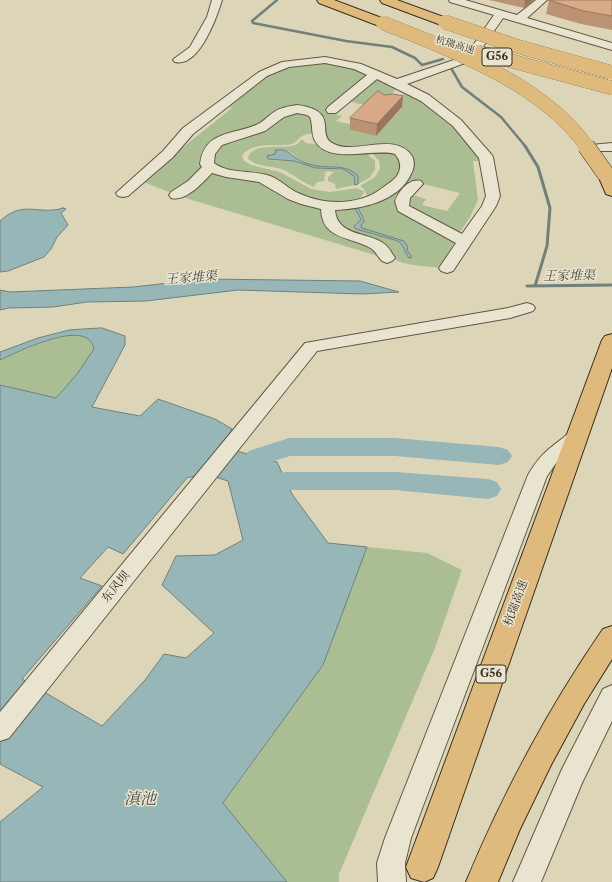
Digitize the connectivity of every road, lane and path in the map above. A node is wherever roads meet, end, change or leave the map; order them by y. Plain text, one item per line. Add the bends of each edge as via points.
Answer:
1 (217, 0) edge
2 (323, 0) edge
3 (386, 0) edge
4 (409, 0) edge
5 (454, 0) edge
6 (542, 0) edge
7 (500, 15) junction
8 (518, 20) junction
9 (383, 22) junction
10 (446, 22) junction
11 (612, 47) edge
12 (471, 56) junction
13 (179, 60) dead end
14 (611, 72) edge
15 (376, 73) junction
16 (402, 85) junction
17 (612, 88) edge
18 (392, 97) edge
19 (332, 110) dead end
20 (198, 133) dead end
21 (181, 139) junction
22 (612, 147) edge
23 (596, 148) junction
24 (210, 167) junction
25 (612, 173) edge
26 (416, 184) dead end
27 (612, 190) edge
28 (123, 193) dead end
29 (176, 195) dead end
30 (328, 206) junction
31 (464, 242) junction
32 (387, 258) dead end
33 (447, 268) dead end
34 (527, 308) dead end
35 (612, 340) edge
36 (580, 427) junction
37 (612, 637) edge
38 (612, 696) edge
39 (0, 730) edge
40 (422, 867) dead end
41 (392, 882) edge
42 (482, 882) edge
43 (528, 882) edge

1 - 13 street via 212,17 195,49
2 - 9 highway, 杭瑞高速 / G56
3 - 10 highway, 杭瑞高速 / G56
4 - 10 highway
5 - 7 street
6 - 8 street
7 - 8 street
7 - 12 street
8 - 11 street
9 - 17 highway, 杭瑞高速 / G56, bridge via 483,54
9 - 27 highway, bridge via 483,64 540,99 585,143
10 - 14 highway, 杭瑞高速 / G56, bridge via 516,46
12 - 16 street
12 - 23 street via 517,81 549,103 565,115
15 - 16 street
15 - 19 street
15 - 21 street via 350,64 326,60 279,66 263,74
16 - 18 street
16 - 31 street via 451,117 486,157 493,196 486,201
20 - 21 street
21 - 28 street via 168,154
22 - 23 street
23 - 25 street
24 - 29 street via 193,184
24 - 30 street via 266,179 294,197
24 - 30 street via 207,164 207,153 215,144 229,137 261,128 281,112 297,109 309,111 319,119 321,140 331,147 348,151 381,148 396,151 405,158 404,176 384,195 361,204
26 - 31 street via 402,200 403,208
30 - 32 street via 334,227 376,245 384,250
31 - 33 street
34 - 39 street, 东风坝 via 466,322 311,347
35 - 36 highway, 杭瑞高速 / G56
36 - 40 highway, 杭瑞高速 / G56
36 - 41 street via 572,442 550,457 538,474 398,838 391,863
37 - 42 highway via 589,670 553,732 512,812
38 - 43 street via 571,778

